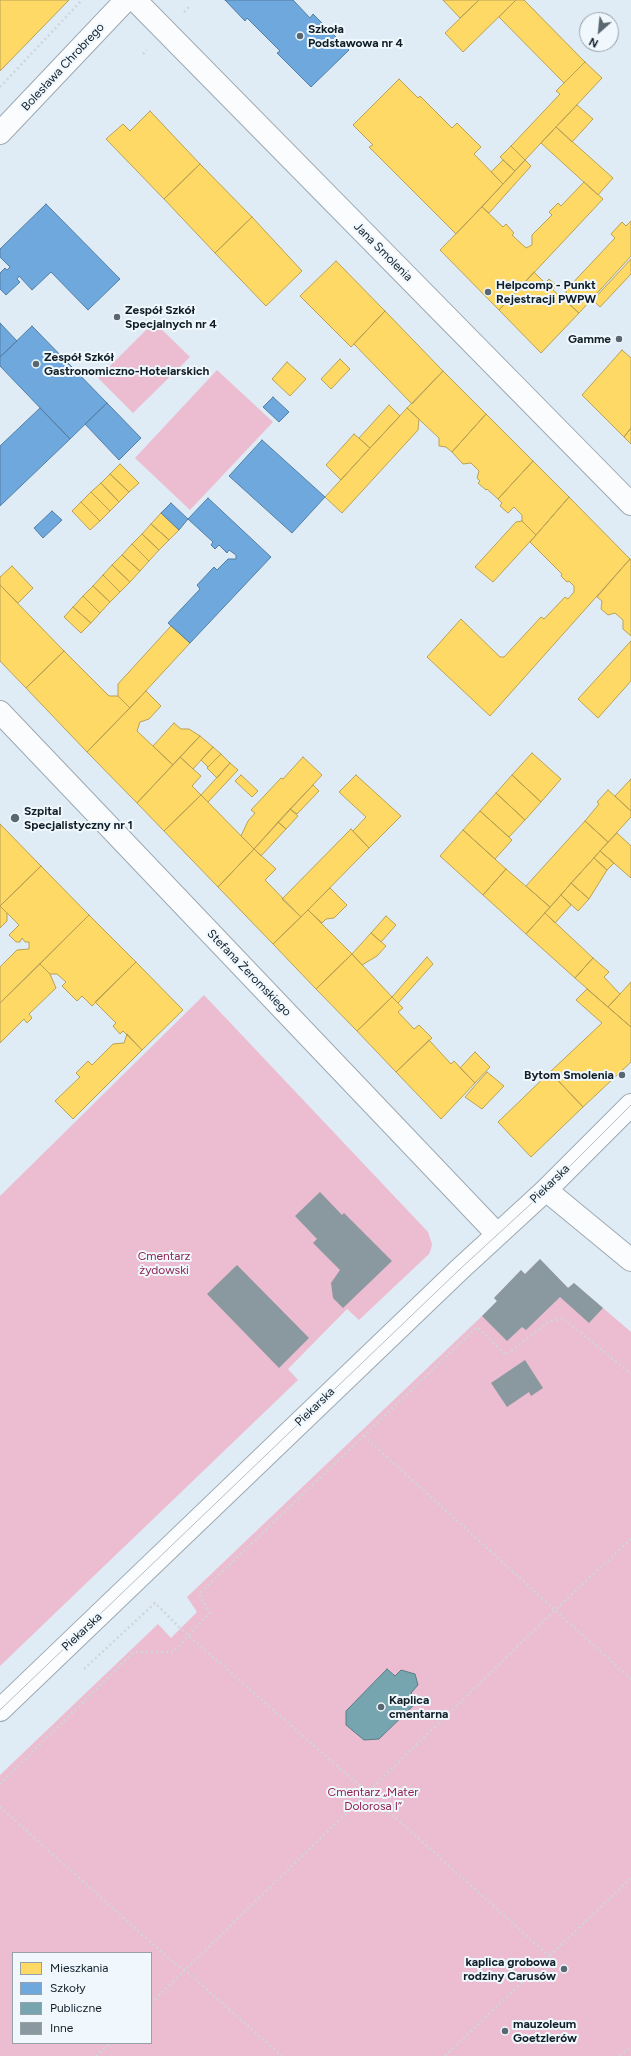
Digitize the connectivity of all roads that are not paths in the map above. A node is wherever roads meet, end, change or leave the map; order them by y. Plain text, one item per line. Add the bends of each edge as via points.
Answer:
1 (126, 0) edge
2 (136, 0) edge
3 (0, 133) edge
4 (631, 504) edge
5 (0, 712) edge
6 (631, 1105) edge
7 (546, 1190) junction
8 (497, 1234) junction
9 (631, 1260) edge
10 (0, 1710) edge

1 - 3 street, Bolesława Chrobrego
2 - 4 street, Jana Smolenia
5 - 8 street, Stefana Żeromskiego
6 - 7 street, Piekarska
7 - 8 street, Piekarska
7 - 9 street
8 - 10 street, Piekarska

